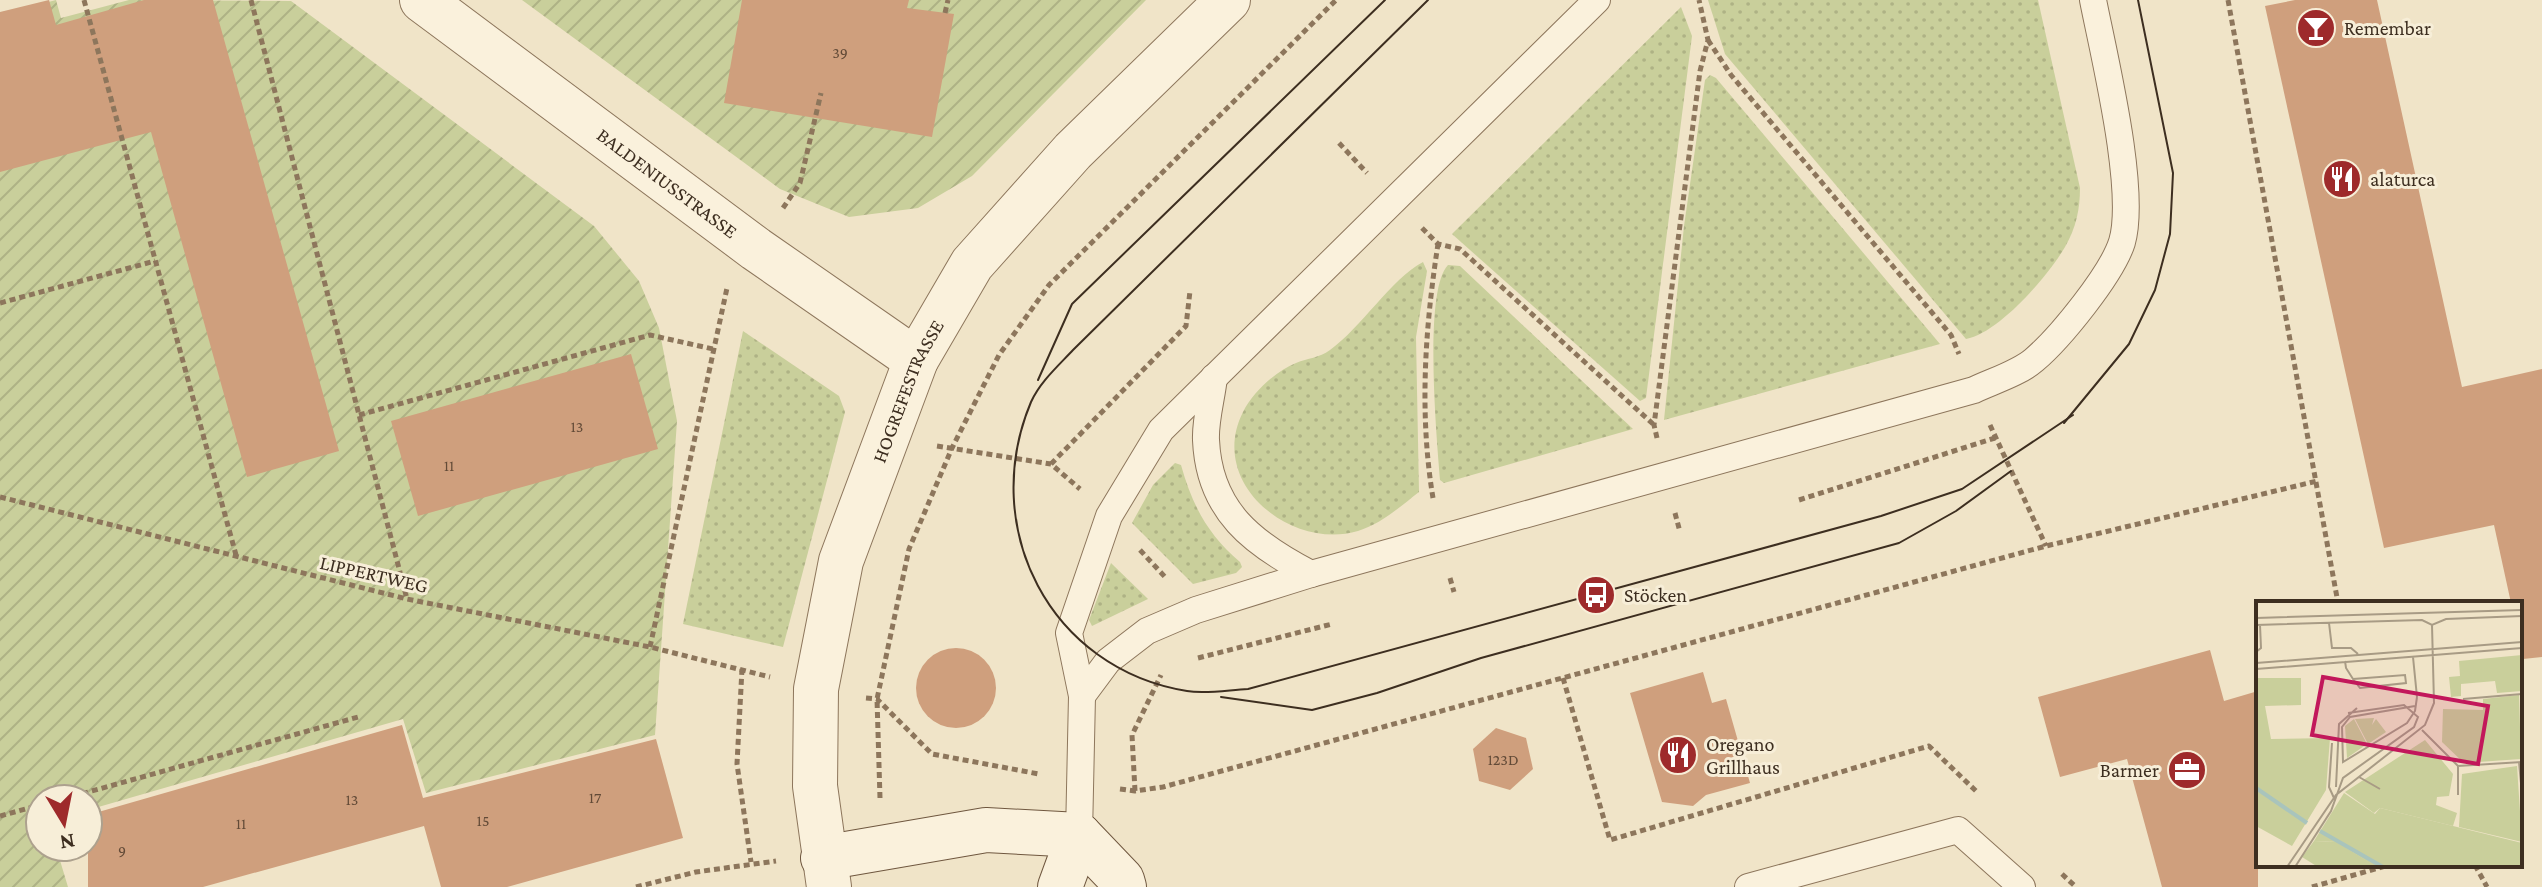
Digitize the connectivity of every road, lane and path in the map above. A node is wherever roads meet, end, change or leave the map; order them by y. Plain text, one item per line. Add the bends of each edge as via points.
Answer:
1 (84, 0) edge
2 (251, 0) edge
3 (422, 0) edge
4 (948, 0) edge
5 (1228, 0) edge
6 (1336, 0) edge
7 (1597, 0) edge
8 (1699, 0) edge
9 (2093, 0) edge
10 (2228, 0) edge
11 (945, 13) dead end
12 (1708, 40) junction
13 (821, 93) dead end
14 (1394, 201) junction
15 (1438, 244) junction
16 (756, 249) junction
17 (155, 261) junction
18 (1190, 291) dead end
19 (0, 303) edge
20 (714, 349) junction
21 (916, 360) junction
22 (1214, 377) junction
23 (1974, 390) junction
24 (359, 415) junction
25 (1654, 425) junction
26 (885, 437) junction
27 (1995, 438) junction
28 (952, 448) junction
29 (1666, 476) junction
30 (2317, 481) junction
31 (0, 497) edge
32 (1799, 500) dead end
33 (1440, 538) junction
34 (2046, 546) junction
35 (236, 556) junction
36 (1311, 574) junction
37 (407, 599) junction
38 (2338, 601) edge
39 (1332, 624) dead end
40 (650, 647) junction
41 (1193, 660) dead end
42 (1165, 670) dead end
43 (1563, 678) junction
44 (1082, 696) junction
45 (877, 699) junction
46 (358, 717) dead end
47 (1081, 782) junction
48 (104, 788) edge
49 (1135, 791) junction
50 (1985, 800) dead end
51 (24, 809) edge
52 (0, 816) edge
53 (1079, 835) junction
54 (883, 850) junction
55 (2053, 865) dead end
56 (2382, 867) edge
57 (2476, 867) edge
58 (826, 873) edge
59 (636, 887) edge
60 (1060, 887) edge
61 (1124, 887) edge
62 (1748, 887) edge
63 (2022, 887) edge
64 (2076, 887) edge
65 (2312, 887) edge
66 (2487, 887) edge

1 - 17 path
2 - 24 path
3 - 16 street, BALDENIUSSTRASSE
4 - 11 path
5 - 21 street, HOGREFESTRASSE via 1073,151 972,264
6 - 28 path via 1049,285 999,355
7 - 14 lane
8 - 12 path
9 - 23 lane via 2125,193 2122,242 2091,296 2033,361
10 - 30 path
12 - 23 path via 1731,75 1951,335
12 - 25 path
13 - 16 path via 800,183
14 - 15 path
14 - 22 lane
15 - 25 path via 1460,249
15 - 33 path via 1428,310 1425,406
16 - 20 path via 727,288
16 - 21 street, BALDENIUSSTRASSE
17 - 19 path
17 - 35 path
18 - 28 path via 1186,326 1051,464
20 - 24 path via 650,335
20 - 40 path
21 - 26 street, HOGREFESTRASSE
22 - 36 lane via 1206,439 1216,489 1235,523 1275,555
22 - 44 lane via 1161,430 1109,516 1069,633
23 - 27 path
23 - 29 lane
24 - 37 path
25 - 29 path
26 - 28 path
26 - 58 street, HOGREFESTRASSE via 841,561 816,689 815,786
27 - 32 path
27 - 34 path
28 - 45 path via 909,549
29 - 33 lane
30 - 34 path
30 - 38 path
31 - 35 path, LIPPERTWEG
33 - 36 lane
34 - 43 path
35 - 37 path, LIPPERTWEG
36 - 44 lane via 1147,631 1108,661
37 - 40 path, LIPPERTWEG
39 - 41 path
40 - 59 path, LIPPERTWEG via 742,669 737,764 751,862
42 - 49 path via 1132,735
43 - 49 path
43 - 50 path via 1610,840 1929,746
44 - 47 lane
45 - 47 path via 932,754
45 - 54 path
46 - 48 path
47 - 49 path
47 - 53 lane
51 - 52 path
53 - 54 street via 986,830
53 - 60 street
53 - 61 street
54 - 58 street
55 - 64 path
56 - 65 path
57 - 66 path
62 - 63 lane via 1958,830

